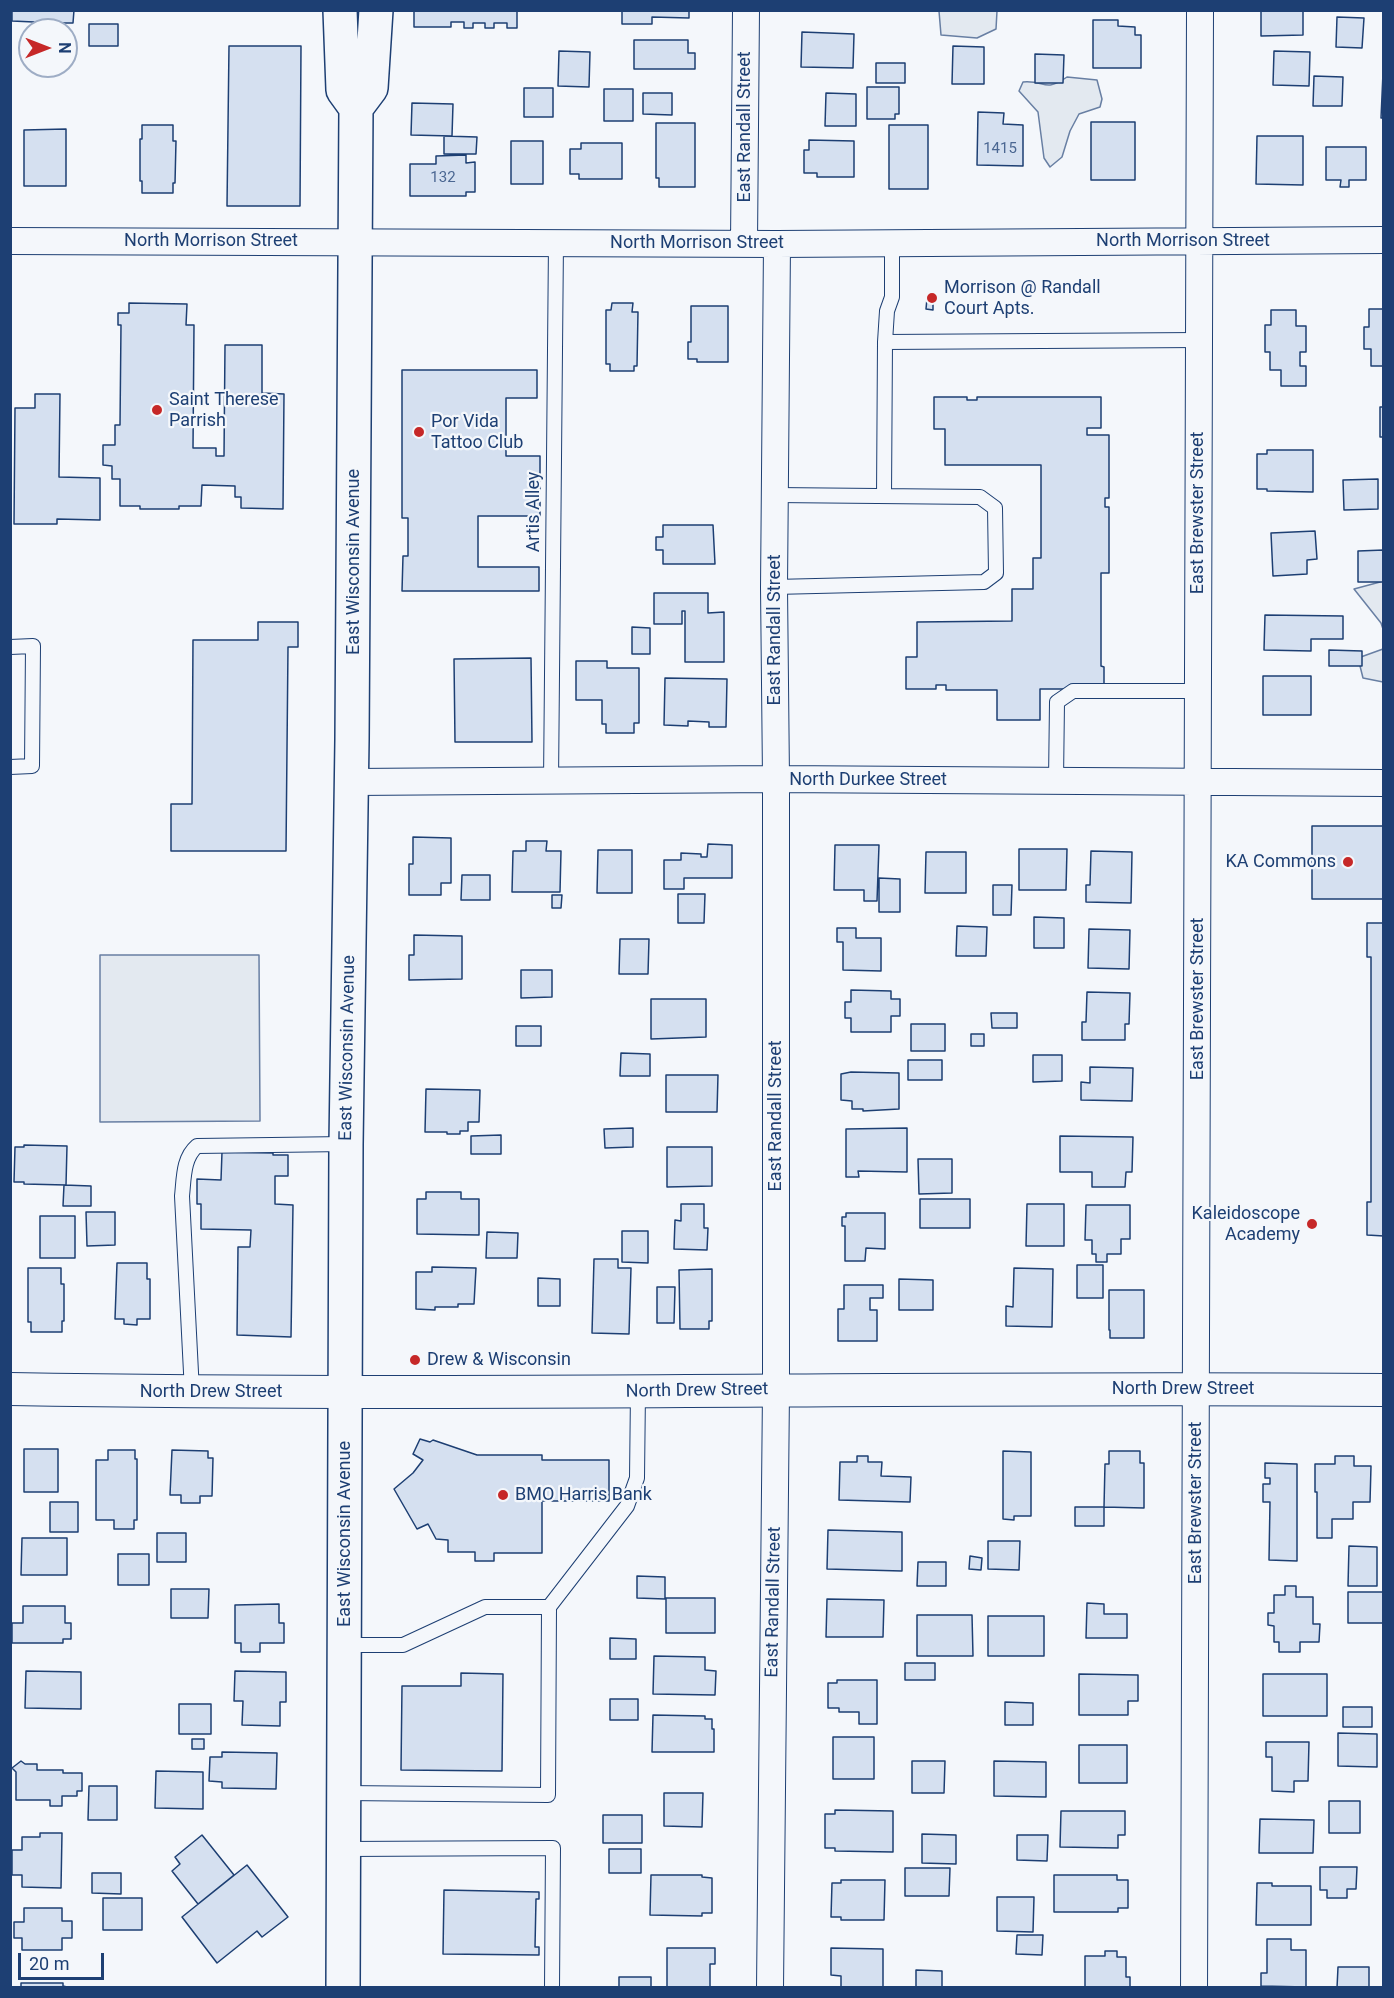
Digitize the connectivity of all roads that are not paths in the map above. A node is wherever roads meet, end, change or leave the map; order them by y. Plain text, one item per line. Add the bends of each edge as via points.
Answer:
1 (340, 10) edge
2 (376, 10) edge
3 (746, 10) edge
4 (1200, 10) edge
5 (356, 108) junction
6 (1383, 240) edge
7 (10, 241) edge
8 (356, 241) junction
9 (1199, 241) junction
10 (556, 242) junction
11 (892, 242) junction
12 (744, 243) junction
13 (777, 244) junction
14 (1199, 340) junction
15 (885, 342) junction
16 (775, 495) junction
17 (884, 496) junction
18 (774, 587) junction
19 (10, 647) edge
20 (1198, 691) junction
21 (10, 766) edge
22 (776, 779) junction
23 (1056, 781) junction
24 (352, 782) junction
25 (551, 782) junction
26 (1199, 782) junction
27 (1383, 783) edge
28 (346, 1144) junction
29 (1196, 1388) junction
30 (10, 1389) edge
31 (776, 1390) junction
32 (1383, 1390) edge
33 (638, 1391) junction
34 (192, 1392) junction
35 (345, 1392) junction
36 (549, 1607) junction
37 (344, 1645) junction
38 (344, 1793) junction
39 (344, 1849) junction
40 (343, 1988) edge
41 (552, 1988) edge
42 (770, 1988) edge
43 (1194, 1988) edge

1 - 5 main road, East Wisconsin Avenue via 343,90
2 - 5 main road via 371,88
3 - 12 street, East Randall Street
4 - 9 street, East Brewster Street
5 - 8 main road, East Wisconsin Avenue
6 - 9 street, North Morrison Street
7 - 8 street, North Morrison Street
8 - 10 street, North Morrison Street
8 - 24 main road, East Wisconsin Avenue
9 - 11 street, North Morrison Street
9 - 14 street, East Brewster Street
10 - 12 street, North Morrison Street
10 - 25 lane, Artis Alley
11 - 13 street, North Morrison Street
11 - 15 lane via 892,297
12 - 13 street, North Morrison Street
13 - 16 street, East Randall Street
14 - 15 lane
14 - 20 street, East Brewster Street
15 - 17 lane
16 - 17 lane
16 - 18 street, East Randall Street
17 - 18 lane via 980,497 995,508 996,573 984,582
18 - 22 street, East Randall Street
19 - 21 lane via 33,646 32,765
20 - 23 lane via 1073,691 1057,702
20 - 26 street, East Brewster Street
22 - 23 street, North Durkee Street
22 - 25 street, North Durkee Street
22 - 31 street, East Randall Street
23 - 26 street, North Durkee Street
24 - 25 street, North Durkee Street
24 - 28 main road, East Wisconsin Avenue
26 - 27 street, North Durkee Street
26 - 29 street, East Brewster Street
28 - 34 lane via 197,1146 190,1152 182,1196
28 - 35 main road, East Wisconsin Avenue
29 - 31 street, North Drew Street
29 - 32 street, North Drew Street
29 - 43 street, East Brewster Street
30 - 34 street, North Drew Street
31 - 33 street, North Drew Street
31 - 42 street, East Randall Street
33 - 35 street, North Drew Street
33 - 36 lane via 637,1478 627,1506
34 - 35 street, North Drew Street
35 - 37 main road, East Wisconsin Avenue
36 - 37 lane via 485,1607 403,1645
36 - 38 lane via 548,1795
37 - 38 main road, East Wisconsin Avenue
38 - 39 main road, East Wisconsin Avenue
39 - 40 main road, East Wisconsin Avenue
39 - 41 lane via 553,1848

